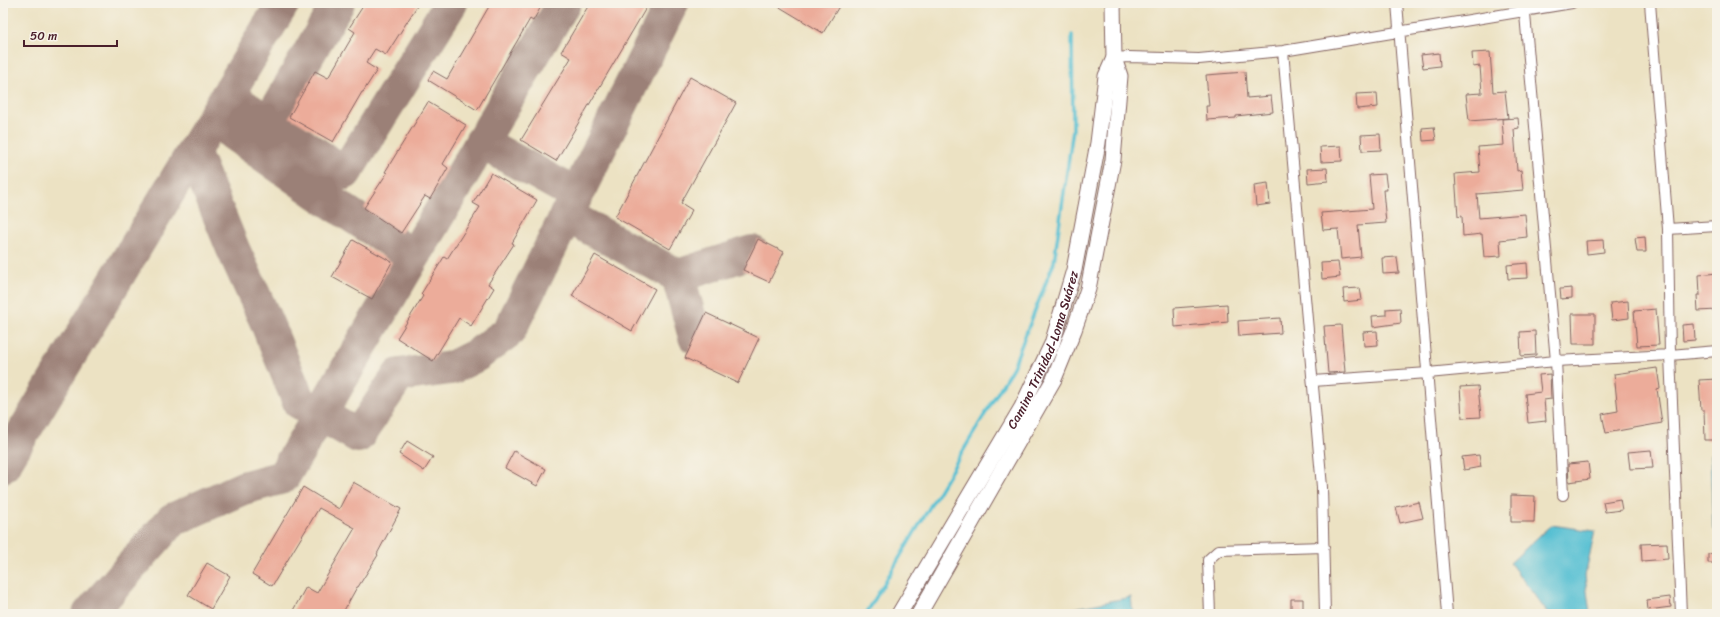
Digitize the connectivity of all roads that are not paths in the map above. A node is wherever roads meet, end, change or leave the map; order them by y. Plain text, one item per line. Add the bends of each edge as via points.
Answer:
1 (1113, 3) edge
2 (1397, 3) edge
3 (1572, 3) edge
4 (1650, 3) edge
5 (1525, 7) edge
6 (1399, 31) junction
7 (1283, 51) junction
8 (1114, 58) junction
9 (1717, 226) edge
10 (1668, 229) junction
11 (1717, 351) edge
12 (1670, 355) junction
13 (1556, 362) junction
14 (1428, 373) junction
15 (1313, 381) junction
16 (1563, 495) dead end
17 (1324, 547) junction
18 (899, 614) edge
19 (919, 614) edge
20 (1210, 614) edge
21 (1325, 614) edge
22 (1447, 614) edge
23 (1681, 614) edge

1 - 8 street, Camino Trinidad-Loma Suárez
2 - 6 street
3 - 5 street
4 - 10 street
5 - 6 street
5 - 13 street
6 - 7 street
6 - 14 street
7 - 8 street via 1199,59
7 - 15 street
8 - 18 street, Camino Trinidad-Loma Suárez via 1106,76 1098,143 1074,270 1052,344 1022,407
8 - 19 street, Camino Trinidad-Loma Suárez via 1120,76 1113,160 1088,289 1074,330 1054,379
9 - 10 street
10 - 12 street
11 - 12 street
12 - 13 street
12 - 23 street
13 - 14 street
13 - 16 street
14 - 15 street
14 - 22 street
15 - 17 street
17 - 20 street via 1219,550 1208,560
17 - 21 street

